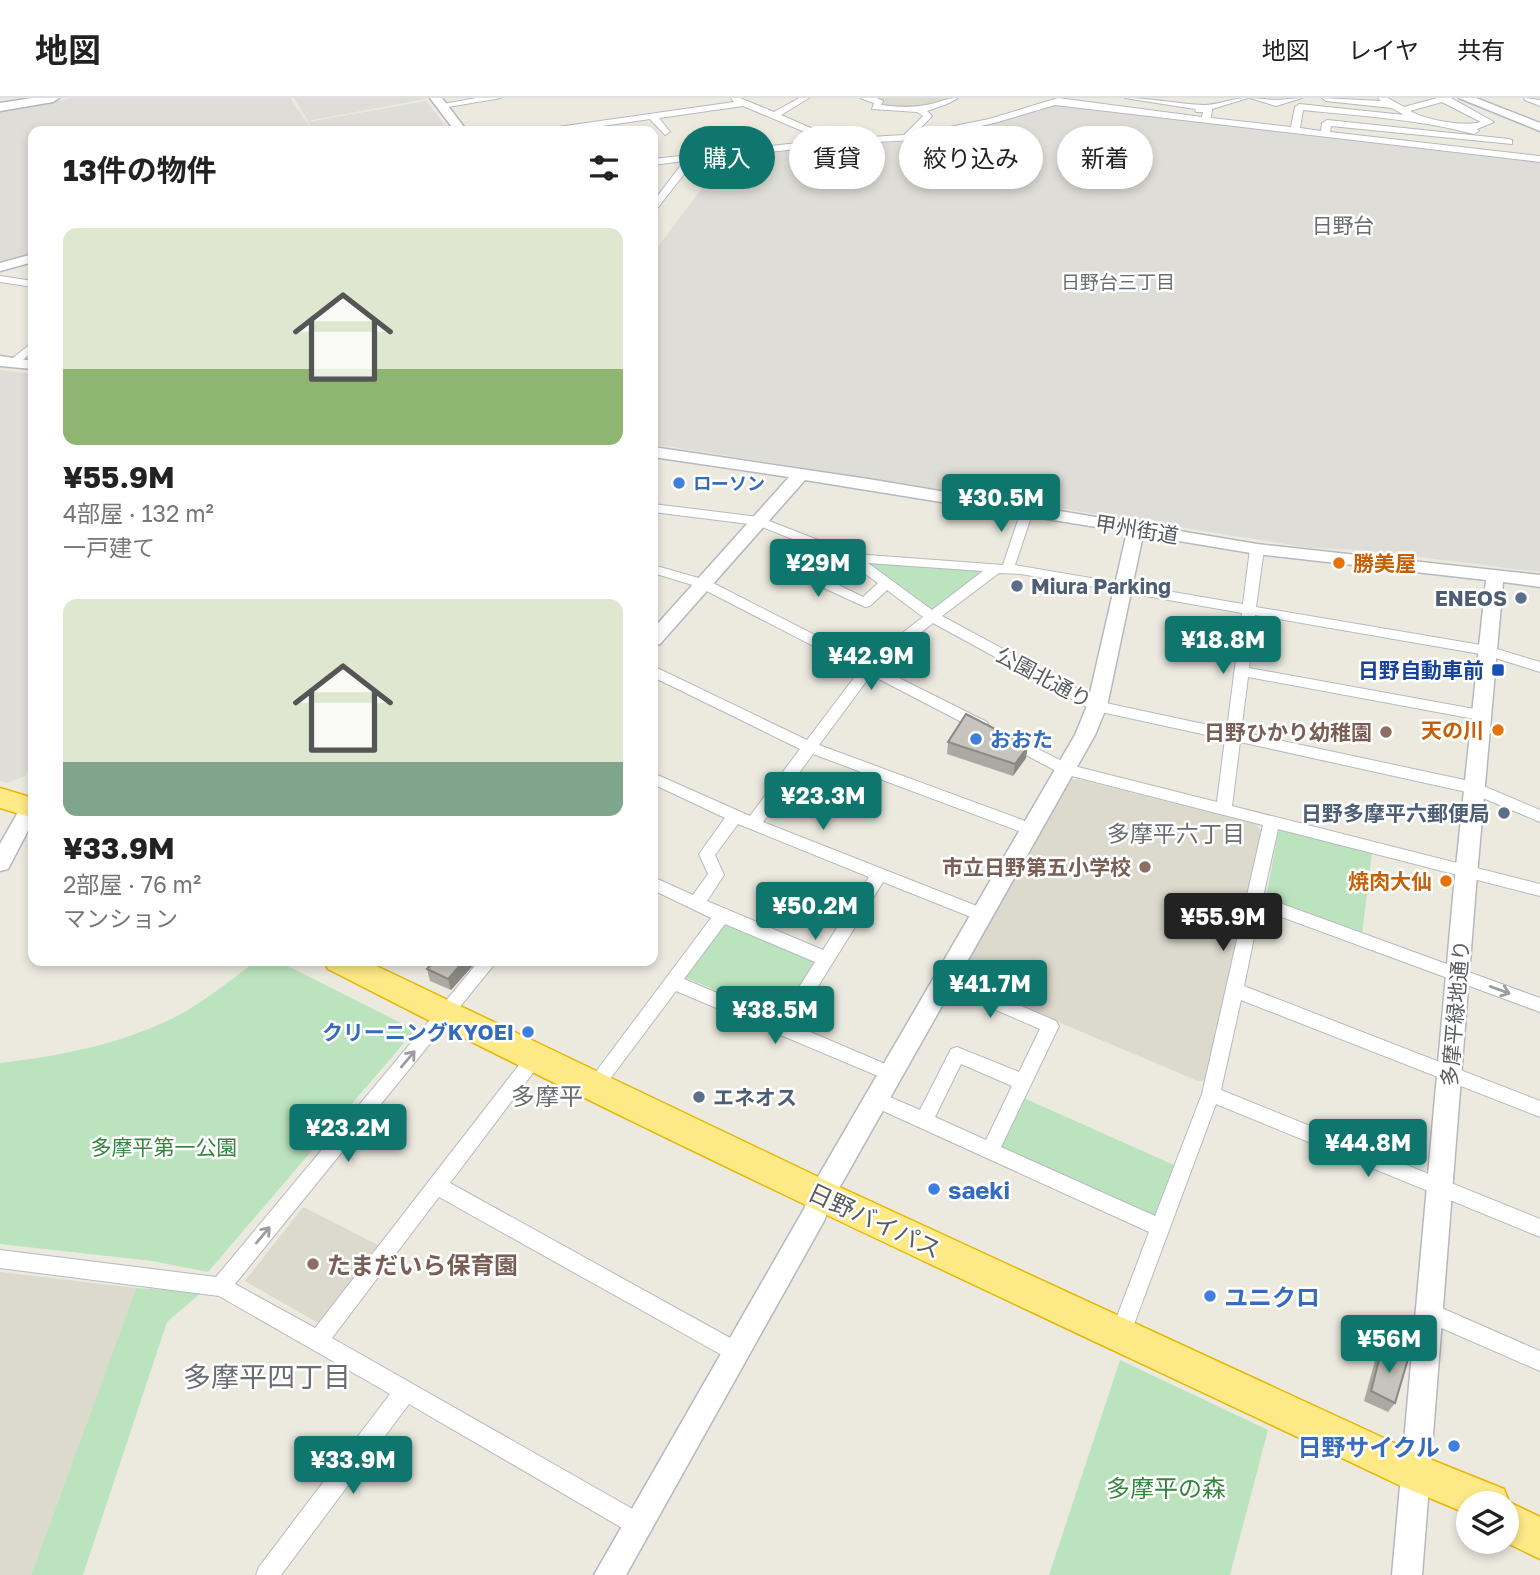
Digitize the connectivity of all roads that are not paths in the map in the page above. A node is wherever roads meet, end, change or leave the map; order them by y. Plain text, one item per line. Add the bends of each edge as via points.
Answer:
1 (53, 98) edge
2 (497, 98) edge
3 (805, 98) edge
4 (864, 98) edge
5 (954, 98) edge
6 (1068, 98) edge
7 (1129, 98) edge
8 (1239, 98) edge
9 (1254, 98) edge
10 (1326, 98) edge
11 (1382, 98) edge
12 (1465, 98) edge
13 (1528, 98) edge
14 (1445, 99) edge
15 (739, 100) edge
16 (439, 102) edge
17 (1055, 102) junction
18 (1270, 102) junction
19 (1295, 102) edge
20 (1540, 103) edge
21 (1393, 105) junction
22 (0, 107) edge
23 (1208, 108) junction
24 (920, 110) junction
25 (1403, 110) junction
26 (775, 115) junction
27 (1178, 116) junction
28 (653, 117) junction
29 (1418, 119) junction
30 (1206, 120) junction
31 (1235, 123) junction
32 (1327, 123) junction
33 (1538, 124) edge
34 (457, 126) edge
35 (587, 126) edge
36 (800, 126) edge
37 (918, 126) edge
38 (969, 126) edge
39 (1266, 127) junction
40 (1468, 129) junction
41 (1295, 130) junction
42 (665, 132) dead end
43 (1325, 134) junction
44 (1357, 137) junction
45 (1483, 139) junction
46 (1508, 142) junction
47 (1540, 151) edge
48 (1484, 152) junction
49 (1540, 159) edge
50 (679, 160) edge
51 (658, 162) edge
52 (679, 174) edge
53 (658, 202) edge
54 (28, 259) edge
55 (0, 267) edge
56 (0, 279) edge
57 (28, 283) edge
58 (28, 348) edge
59 (6, 362) edge
60 (28, 364) edge
61 (658, 453) edge
62 (801, 474) junction
63 (658, 509) edge
64 (1027, 511) junction
65 (760, 521) junction
66 (1136, 529) junction
67 (829, 549) junction
68 (1257, 550) junction
69 (852, 558) junction
70 (1002, 568) junction
71 (658, 570) edge
72 (1495, 576) junction
73 (1540, 581) edge
74 (886, 583) junction
75 (704, 584) junction
76 (1123, 587) junction
77 (1249, 611) junction
78 (933, 617) junction
79 (658, 635) edge
80 (1487, 651) junction
81 (868, 667) junction
82 (1540, 667) edge
83 (1241, 671) junction
84 (658, 672) edge
85 (1097, 706) junction
86 (1480, 715) junction
87 (1233, 736) junction
88 (808, 747) junction
89 (1065, 769) junction
90 (658, 780) edge
91 (1474, 788) junction
92 (0, 798) edge
93 (28, 805) edge
94 (1224, 808) junction
95 (28, 813) edge
96 (735, 816) junction
97 (1540, 816) edge
98 (1272, 820) junction
99 (753, 824) junction
100 (1030, 829) junction
101 (0, 863) edge
102 (1466, 871) junction
103 (879, 875) junction
104 (658, 885) edge
105 (1540, 890) edge
106 (1254, 900) junction
107 (696, 904) junction
108 (981, 915) junction
109 (722, 916) junction
110 (826, 960) junction
111 (349, 966) edge
112 (485, 966) edge
113 (1459, 975) junction
114 (944, 980) junction
115 (674, 982) junction
116 (1234, 990) junction
117 (1540, 1005) edge
118 (445, 1015) junction
119 (783, 1028) junction
120 (535, 1057) junction
121 (891, 1074) junction
122 (1450, 1074) junction
123 (1023, 1082) junction
124 (595, 1086) junction
125 (1211, 1094) junction
126 (876, 1099) junction
127 (1540, 1109) edge
128 (923, 1121) junction
129 (990, 1151) junction
130 (438, 1186) junction
131 (1440, 1186) junction
132 (821, 1195) junction
133 (1161, 1228) junction
134 (1540, 1228) edge
135 (0, 1259) edge
136 (220, 1287) junction
137 (1428, 1312) junction
138 (1120, 1335) junction
139 (318, 1340) junction
140 (736, 1352) junction
141 (1540, 1361) edge
142 (405, 1392) junction
143 (1415, 1472) junction
144 (1461, 1491) edge
145 (1456, 1494) edge
146 (1519, 1515) edge
147 (637, 1524) junction
148 (1540, 1524) edge
149 (1519, 1528) edge
150 (1540, 1539) edge
151 (267, 1575) edge
152 (609, 1575) edge
153 (1407, 1575) edge

1 - 22 street
2 - 16 street
3 - 26 street
4 - 24 street via 879,101 875,107
5 - 24 street
6 - 17 street
7 - 23 street
8 - 23 street
8 - 31 street
9 - 18 street
10 - 21 street
11 - 21 street
12 - 33 street
13 - 20 street
14 - 25 street
14 - 40 street via 1489,122
15 - 26 street
15 - 28 street
16 - 34 street
17 - 27 street
17 - 38 street
18 - 19 street
18 - 39 street
19 - 29 street
19 - 32 street
19 - 41 street
21 - 25 street
23 - 27 street
23 - 30 street
24 - 37 street via 928,116
25 - 29 street
26 - 36 street
27 - 30 street
28 - 35 street
28 - 42 street
29 - 40 street
30 - 31 street
31 - 39 street
32 - 43 street
32 - 44 street
32 - 45 street
39 - 41 street
40 - 46 street
41 - 43 street
43 - 44 street
44 - 48 street
45 - 46 street
45 - 48 street
46 - 47 street
48 - 49 street
50 - 51 street
52 - 53 street
54 - 55 street
56 - 57 street
58 - 59 street
59 - 60 street
61 - 62 street, 甲州街道
62 - 64 street, 甲州街道
62 - 65 street
63 - 65 street, 公園北通り
64 - 66 street, 甲州街道
64 - 70 street
65 - 67 street, 公園北通り
65 - 75 street
66 - 68 street, 甲州街道
66 - 76 street
67 - 69 street, 公園北通り
67 - 74 street via 803,573 865,603
68 - 72 street, 甲州街道
68 - 77 street
69 - 70 street
69 - 74 street, 公園北通り
70 - 76 street
70 - 78 street
71 - 75 street
72 - 73 street, 甲州街道
72 - 80 street, 多摩平緑地通り
74 - 78 street, 公園北通り
75 - 79 street
75 - 81 street
76 - 77 street
76 - 85 street
77 - 80 street
77 - 83 street
78 - 81 street
78 - 85 street, 公園北通り
80 - 82 street
80 - 86 street, 多摩平緑地通り
81 - 88 street
81 - 89 street
83 - 86 street
83 - 87 street
84 - 88 street
85 - 87 street, 公園北通り
85 - 89 street
86 - 91 street, 多摩平緑地通り
87 - 91 street, 公園北通り
87 - 94 street
88 - 99 street
88 - 100 street
89 - 94 street
89 - 100 street
90 - 96 street
91 - 97 street, 公園北通り
91 - 102 street, 多摩平緑地通り
92 - 93 highway
94 - 98 street
95 - 101 street
96 - 99 street
96 - 107 street via 707,854 716,875
98 - 102 street
98 - 106 street
99 - 103 street
100 - 108 street
102 - 105 street
102 - 113 street, 多摩平緑地通り
103 - 108 street
103 - 110 street
104 - 107 street
106 - 113 street
106 - 116 street
107 - 109 street
108 - 114 street
109 - 110 street
109 - 115 street
110 - 119 street
111 - 118 highway, 日野バイパス
112 - 118 street
113 -> 117 street
113 - 122 street, 多摩平緑地通り
114 - 121 street
114 - 123 street via 1050,1026
115 - 119 street
115 - 124 street
116 - 122 street
116 - 125 street
118 - 120 highway, 日野バイパス
136 -> 118 street
119 - 121 street
120 - 124 highway, 日野バイパス
120 - 130 street
121 - 126 street
122 - 127 street
122 - 131 street, 多摩平緑地通り
123 - 128 street via 957,1054
123 - 129 street
124 - 132 highway, 日野バイパス
125 - 131 street
125 - 133 street
126 - 128 street
126 - 132 street
128 - 129 street
129 - 133 street
130 - 139 street
130 - 140 street
131 - 134 street
131 - 137 street, 多摩平緑地通り
132 - 138 highway, 日野バイパス
132 - 140 street
133 - 138 street
135 - 136 street
136 - 139 street
137 - 141 street
137 - 143 street, 多摩平緑地通り
138 - 143 highway, 日野バイパス
139 - 142 street
140 - 147 street
142 - 147 street
142 - 151 street
143 - 144 highway, 日野バイパス
143 - 145 highway, 日野バイパス
143 - 153 street, 多摩平緑地通り
146 - 148 highway
147 - 152 street
149 - 150 highway

